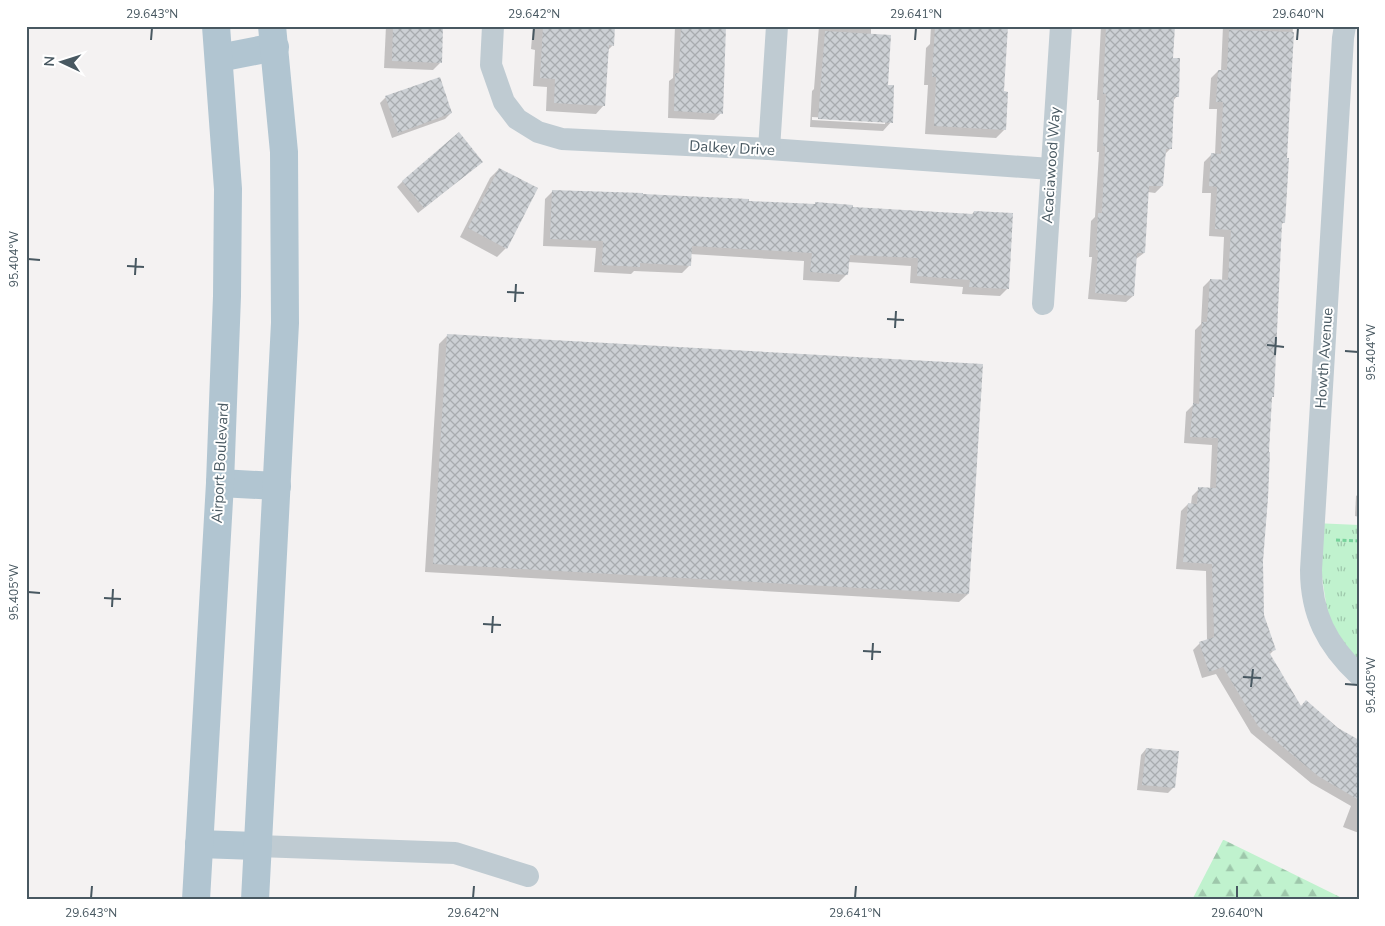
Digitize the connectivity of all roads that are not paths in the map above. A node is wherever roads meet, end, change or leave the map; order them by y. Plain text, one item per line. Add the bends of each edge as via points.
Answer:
1 (216, 26) edge
2 (493, 26) edge
3 (777, 26) edge
4 (1061, 26) edge
5 (1345, 26) edge
6 (274, 37) edge
7 (219, 58) junction
8 (769, 149) junction
9 (1050, 169) junction
10 (1043, 304) dead end
11 (220, 483) junction
12 (277, 486) junction
13 (1359, 676) edge
14 (198, 844) junction
15 (258, 846) junction
16 (528, 876) dead end
17 (196, 900) edge
18 (256, 900) edge

1 - 7 main road, Airport Boulevard
2 - 8 street, Dalkey Drive via 491,65 504,102 516,119 538,132 562,139
3 - 8 street
4 - 9 street, Acaciawood Way
5 - 13 street, Howth Avenue via 1311,591 1321,625 1343,659
6 - 7 main road
6 - 12 main road via 284,152 285,313
7 - 11 main road, Airport Boulevard via 228,189
8 - 9 street, Dalkey Drive
9 - 10 street, Acaciawood Way
11 - 12 main road
11 - 14 main road, Airport Boulevard
12 - 15 main road
14 - 15 main road
14 - 17 main road, Airport Boulevard
15 - 16 street via 455,853
15 - 18 main road

